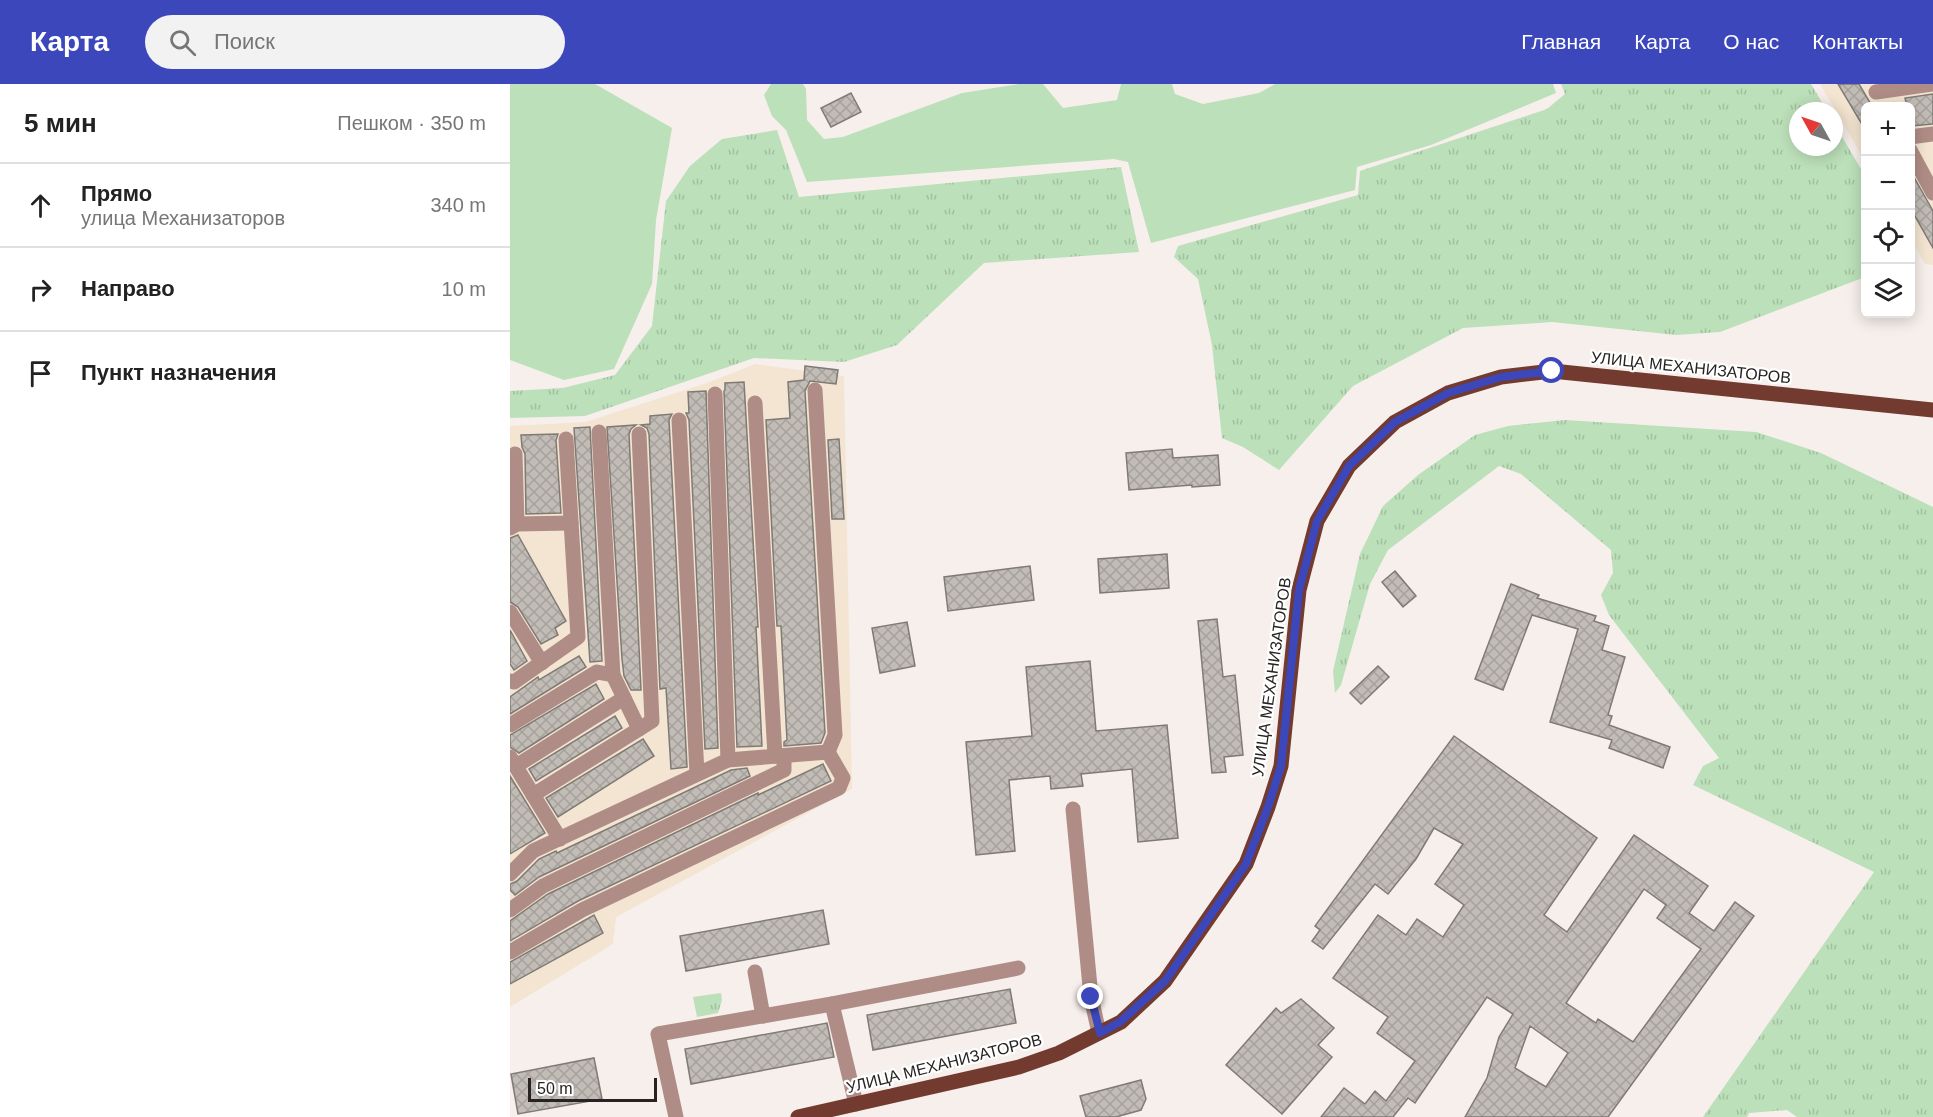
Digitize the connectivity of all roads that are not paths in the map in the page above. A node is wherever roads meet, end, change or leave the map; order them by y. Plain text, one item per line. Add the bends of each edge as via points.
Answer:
1 (1932, 84) edge
2 (1873, 88) edge
3 (1882, 102) edge
4 (1933, 134) edge
5 (1915, 136) edge
6 (1914, 156) edge
7 (1932, 189) edge
8 (815, 390) dead end
9 (715, 394) dead end
10 (755, 403) dead end
11 (1933, 410) edge
12 (679, 420) dead end
13 (599, 432) dead end
14 (639, 434) dead end
15 (566, 439) dead end
16 (515, 454) dead end
17 (572, 523) junction
18 (514, 526) edge
19 (510, 612) edge
20 (542, 663) junction
21 (613, 675) junction
22 (510, 681) edge
23 (624, 698) junction
24 (510, 725) edge
25 (639, 729) junction
26 (828, 752) junction
27 (779, 756) junction
28 (728, 760) junction
29 (513, 762) edge
30 (697, 774) junction
31 (533, 795) junction
32 (1073, 809) dead end
33 (560, 839) junction
34 (510, 874) edge
35 (510, 910) edge
36 (510, 952) edge
37 (1017, 968) dead end
38 (755, 972) dead end
39 (832, 1004) junction
40 (763, 1016) junction
41 (1100, 1033) junction
42 (856, 1104) junction
43 (807, 1116) edge
44 (676, 1117) edge

1 - 2 lane
2 - 3 lane
4 - 5 lane
6 - 7 lane
8 - 26 lane via 835,735
9 - 28 lane
10 - 27 lane
11 - 41 main road, УЛИЦА МЕХАНИЗАТОРОВ via 1552,371 1501,377 1448,393 1395,422 1349,466 1317,521 1299,590 1281,766 1246,864 1165,981 1120,1022
12 - 30 lane
13 - 21 lane
14 - 25 lane via 652,721
15 - 17 lane
16 - 18 lane
17 - 18 lane
17 - 20 lane via 578,637
19 - 20 lane
20 - 22 lane
21 - 23 lane
21 - 24 lane via 597,672
23 - 25 lane
23 - 29 lane
25 - 31 lane
26 - 27 lane
26 - 36 lane via 843,777 838,788 582,910
27 - 28 lane
27 - 35 lane via 784,770 543,886
28 - 30 lane
29 - 31 lane
30 - 33 lane
31 - 33 lane
32 - 41 lane via 1091,997
33 - 34 lane via 533,851
37 - 39 lane
38 - 40 lane
39 - 40 lane
39 - 42 lane
40 - 44 lane via 658,1034
41 - 42 main road, УЛИЦА МЕХАНИЗАТОРОВ via 1019,1067
42 - 43 main road, УЛИЦА МЕХАНИЗАТОРОВ

